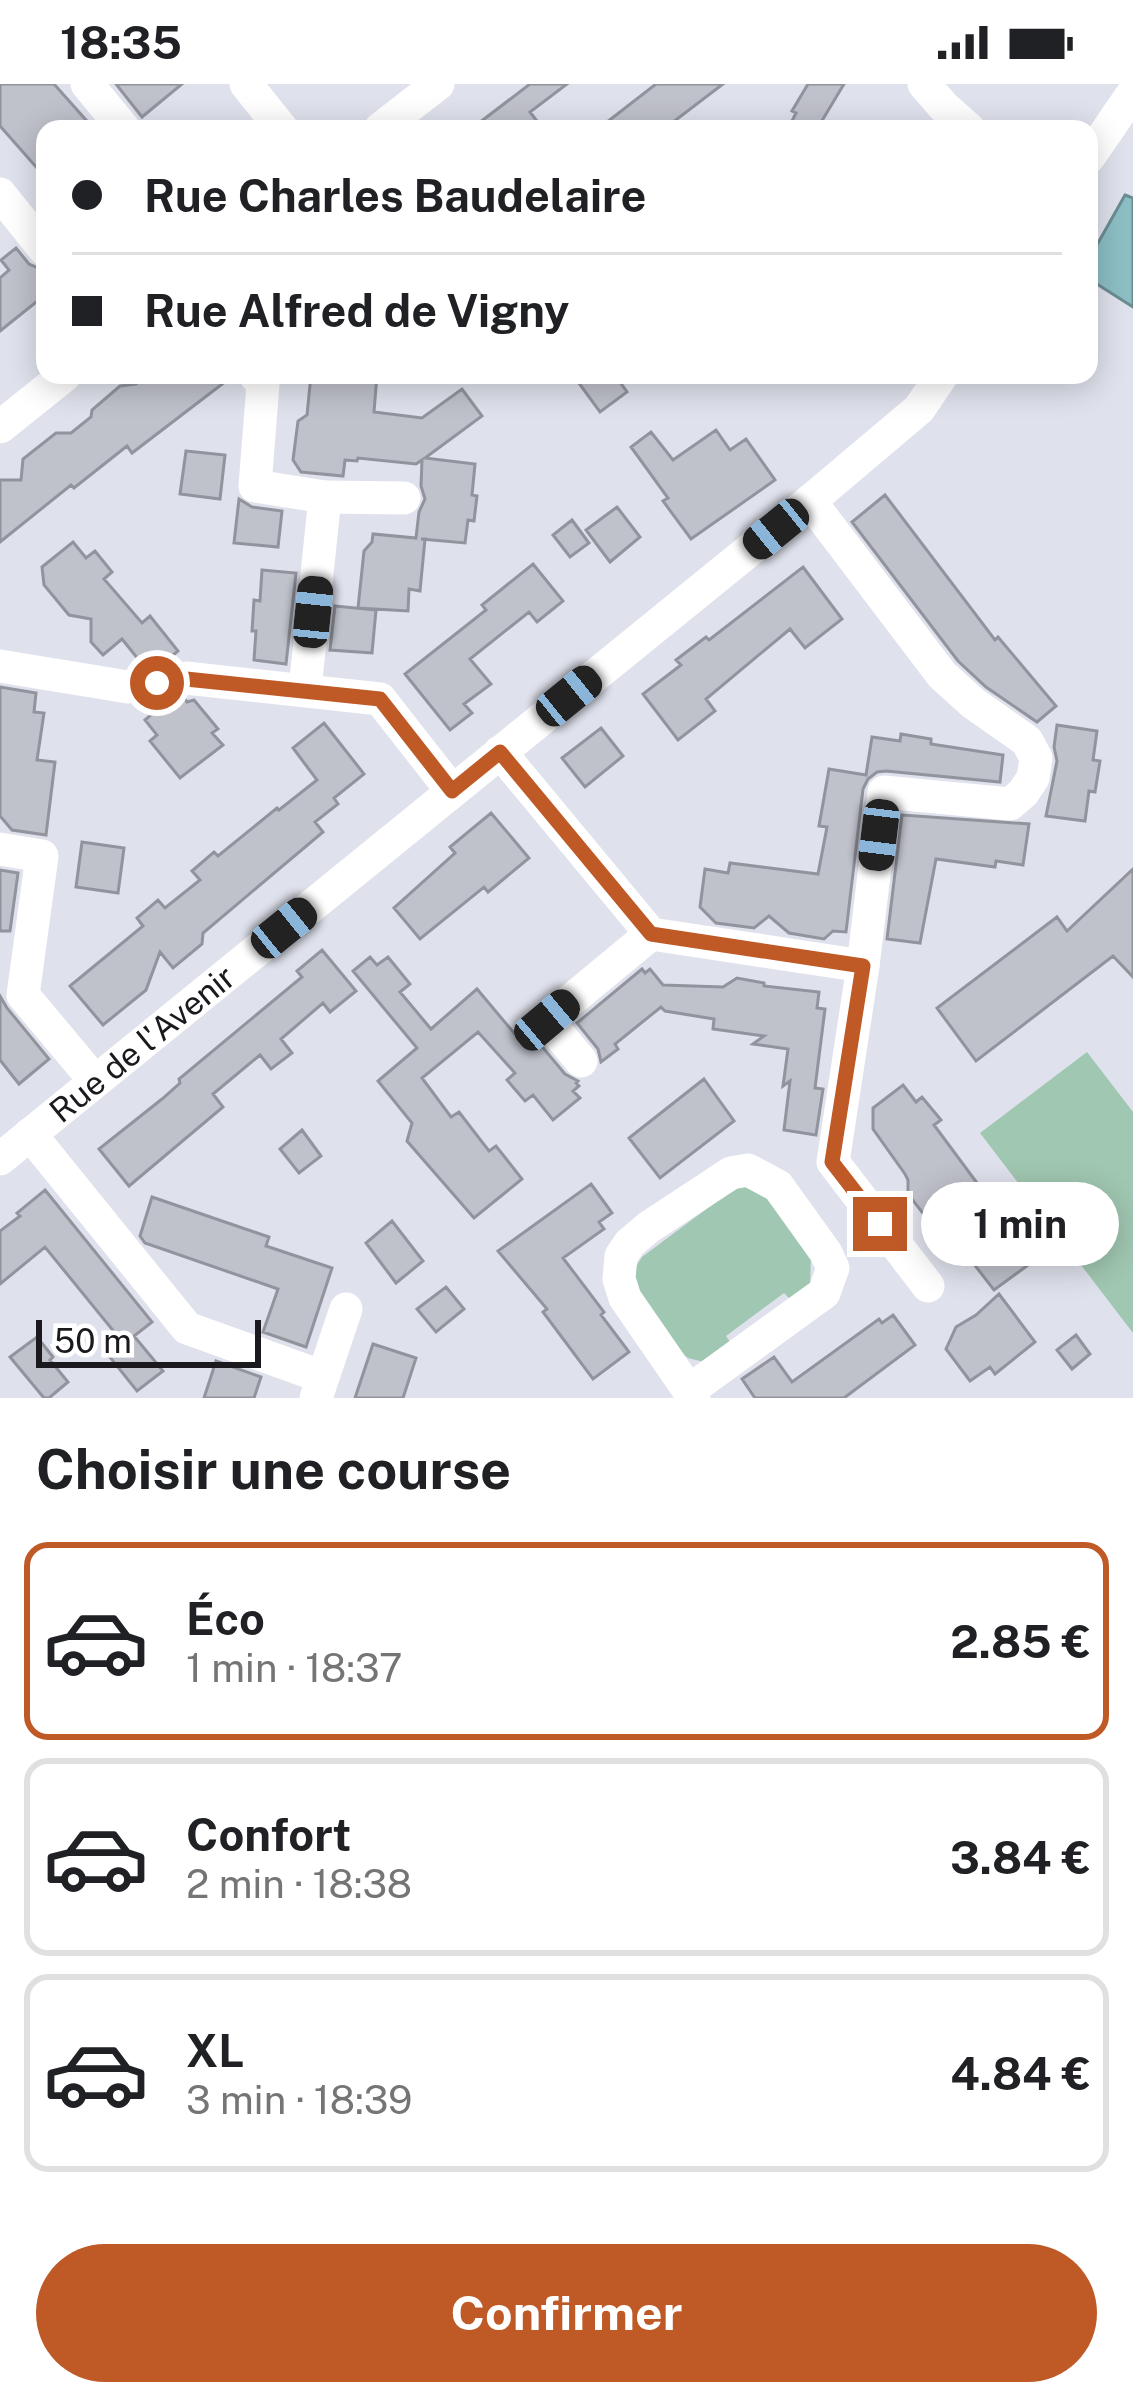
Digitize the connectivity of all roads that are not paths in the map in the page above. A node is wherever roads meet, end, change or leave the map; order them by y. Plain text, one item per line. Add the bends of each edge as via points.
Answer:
1 (87, 84) edge
2 (246, 84) edge
3 (438, 84) edge
4 (924, 84) edge
5 (1133, 93) edge
6 (117, 120) edge
7 (275, 120) edge
8 (392, 120) edge
9 (959, 120) edge
10 (1098, 144) edge
11 (0, 194) edge
12 (36, 239) edge
13 (54, 384) edge
14 (263, 384) edge
15 (936, 384) edge
16 (0, 427) edge
17 (326, 496) junction
18 (404, 498) dead end
19 (810, 501) junction
20 (0, 666) edge
21 (305, 689) junction
22 (500, 752) junction
23 (452, 791) junction
24 (0, 849) edge
25 (651, 934) junction
26 (863, 966) junction
27 (581, 1061) dead end
28 (95, 1081) junction
29 (30, 1135) junction
30 (0, 1159) edge
31 (928, 1286) dead end
32 (346, 1309) dead end
33 (320, 1388) edge
34 (692, 1394) edge

1 - 6 street
2 - 7 street
3 - 8 street
4 - 9 street
5 - 10 street
11 - 12 street
13 - 16 street
14 - 17 street via 255,486
15 - 19 street, Rue de l'Avenir via 919,409
17 - 18 street
17 - 21 street
19 - 22 street, Rue de l'Avenir
19 - 26 street via 941,674 1027,741 1036,758 1033,778 1010,804 884,792
20 - 21 street via 128,687 186,679
21 - 23 street via 380,699
22 - 23 street, Rue de l'Avenir
22 - 25 street
23 - 28 street, Rue de l'Avenir
24 - 28 street via 43,856 23,994
25 - 26 street
25 - 27 street via 547,1020
26 - 31 street via 832,1162
28 - 29 street, Rue de l'Avenir
29 - 30 street, Rue de l'Avenir
29 - 33 street via 188,1328
32 - 33 street
34 - 34 street via 625,1298 621,1256 649,1227 748,1170 778,1186 826,1253 831,1281

